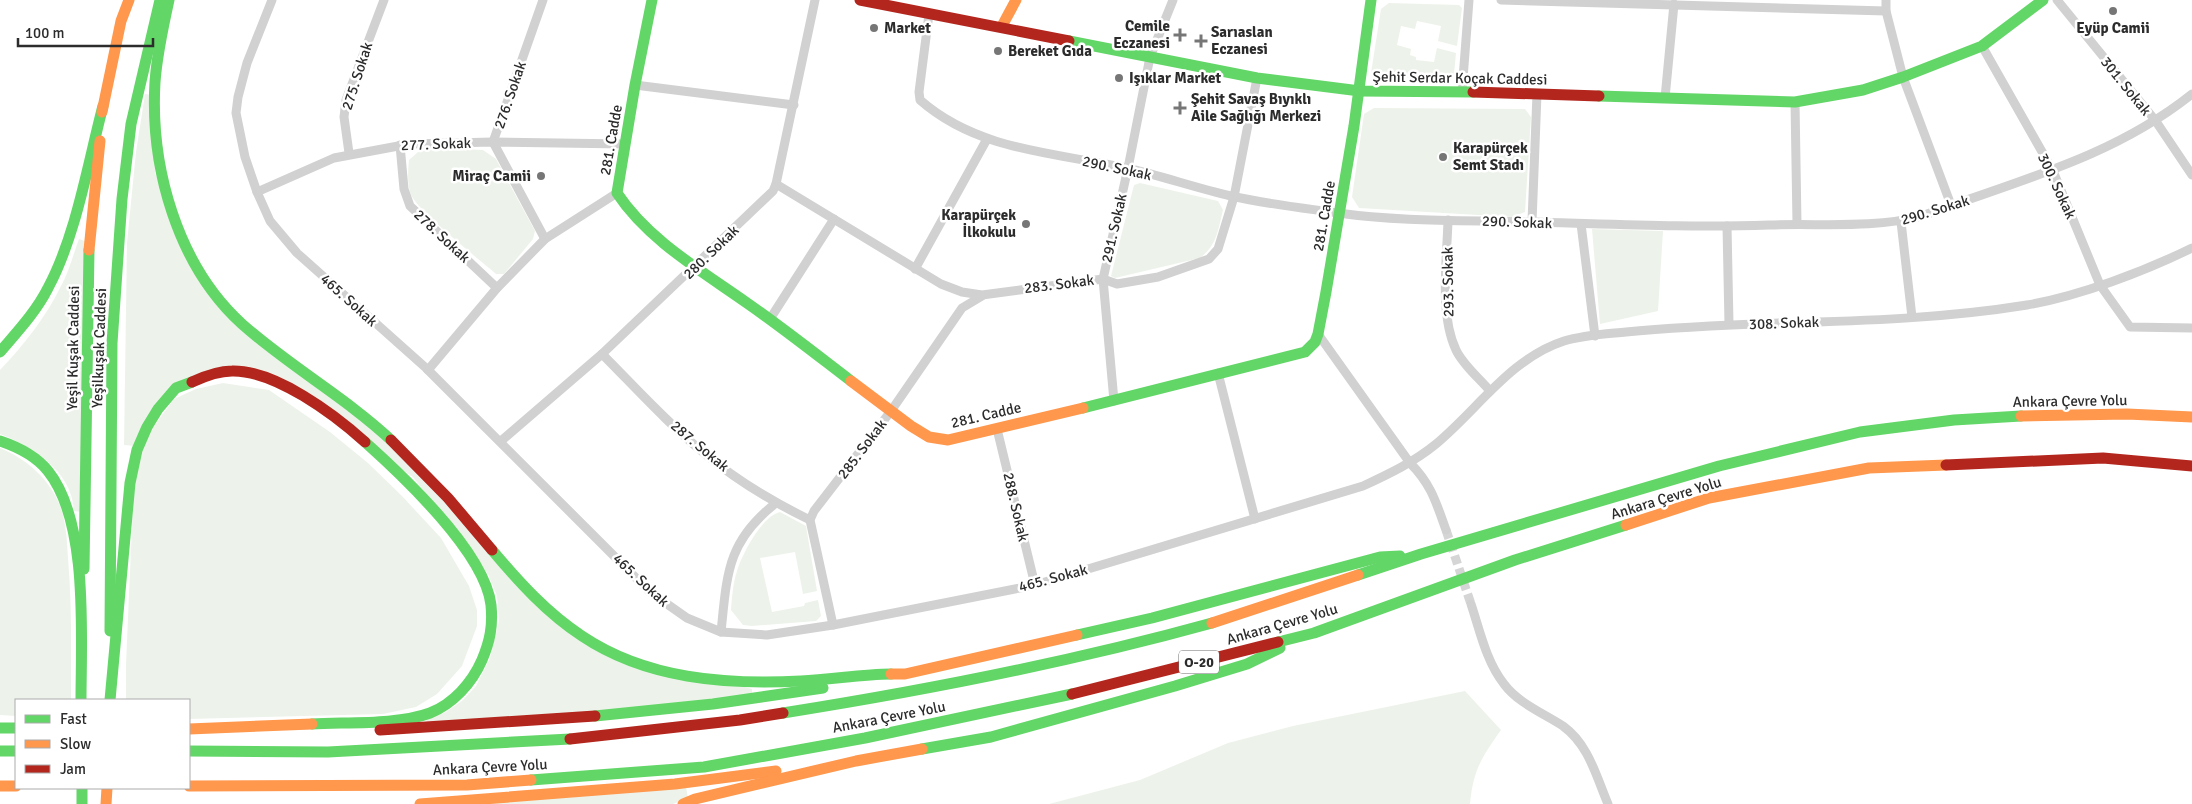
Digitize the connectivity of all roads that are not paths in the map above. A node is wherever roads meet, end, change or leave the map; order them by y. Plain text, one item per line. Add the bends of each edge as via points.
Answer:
1 (129, 0) edge
2 (160, 0) edge
3 (169, 0) edge
4 (272, 0) edge
5 (384, 0) edge
6 (543, 0) edge
7 (652, 0) edge
8 (815, 0) edge
9 (860, 0) edge
10 (1016, 0) edge
11 (1172, 0) edge
12 (1371, 0) edge
13 (1469, 0) edge
14 (1501, 0) edge
15 (1886, 0) edge
16 (2043, 0) edge
17 (2057, 0) edge
18 (1674, 4) junction
19 (1792, 4) edge
20 (1886, 11) junction
21 (929, 14) junction
22 (1002, 26) junction
23 (1982, 46) junction
24 (1150, 58) junction
25 (1903, 77) junction
26 (1257, 78) junction
27 (635, 85) junction
28 (1360, 91) junction
29 (1462, 92) junction
30 (1537, 94) junction
31 (2192, 94) edge
32 (1665, 98) junction
33 (1795, 102) junction
34 (794, 105) junction
35 (103, 106) junction
36 (2154, 120) junction
37 (987, 139) junction
38 (493, 142) junction
39 (625, 144) junction
40 (400, 145) junction
41 (349, 154) junction
42 (1128, 168) junction
43 (2052, 171) junction
44 (2192, 174) edge
45 (776, 184) junction
46 (257, 192) junction
47 (617, 192) junction
48 (1234, 196) junction
49 (1951, 206) junction
50 (1341, 213) junction
51 (834, 219) junction
52 (1448, 220) junction
53 (1532, 222) junction
54 (1901, 222) junction
55 (1581, 224) junction
56 (1797, 224) junction
57 (1726, 226) junction
58 (545, 239) junction
59 (2192, 248) edge
60 (694, 267) junction
61 (915, 269) junction
62 (1103, 279) junction
63 (2100, 285) junction
64 (497, 288) junction
65 (949, 288) junction
66 (982, 295) junction
67 (962, 308) junction
68 (1912, 317) junction
69 (770, 319) junction
70 (1729, 324) junction
71 (2192, 328) edge
72 (1318, 334) junction
73 (1595, 336) junction
74 (0, 352) edge
75 (602, 354) junction
76 (428, 370) junction
77 (1218, 373) junction
78 (1490, 391) junction
79 (1114, 401) junction
80 (891, 412) junction
81 (2192, 417) edge
82 (997, 429) junction
83 (0, 441) edge
84 (501, 441) junction
85 (1410, 463) junction
86 (2192, 466) edge
87 (776, 503) junction
88 (1255, 519) junction
89 (810, 520) junction
90 (1446, 530) tunnel mouth
91 (1421, 554) junction
92 (1035, 585) junction
93 (1471, 604) tunnel mouth
94 (833, 626) junction
95 (721, 632) junction
96 (1314, 633) junction
97 (905, 674) junction
98 (81, 699) edge
99 (81, 699) edge
100 (110, 699) edge
101 (110, 699) edge
102 (0, 728) edge
103 (15, 728) edge
104 (190, 729) edge
105 (190, 729) edge
106 (0, 751) edge
107 (15, 751) edge
108 (190, 751) edge
109 (856, 761) junction
110 (0, 786) edge
111 (15, 786) edge
112 (190, 786) edge
113 (82, 789) edge
114 (107, 789) edge
115 (82, 804) edge
116 (106, 804) edge
117 (420, 804) edge
118 (683, 804) edge
119 (1608, 804) edge

1 - 35 main road, Yeşil Kuşak Caddesi via 121,21
2 - 100 main road, Yeşilkuşak Caddesi via 131,124 122,199 112,343
3 - 97 main road via 154,90 158,162 175,220 207,284 237,320 258,338 350,405 394,442 441,488 535,599 572,631 611,653 658,670 708,680 765,682
4 - 46 street, 465. Sokak via 247,63 238,97 238,126
5 - 41 street, 275. Sokak via 346,100 344,117
6 - 38 street, 276. Sokak
7 - 27 main road, 281. Cadde
8 - 34 street, 280. Sokak
9 - 21 main road, Şehit Serdar Koçak Caddesi
10 - 22 main road
11 - 24 street, 291. Sokak
12 - 28 main road, 281. Cadde
13 - 29 street
14 - 18 street
15 - 20 street
16 - 23 main road, Şehit Serdar Koçak Caddesi
17 - 36 street, 301. Sokak
18 - 19 street
18 - 32 street
19 - 20 street
20 - 25 street
21 - 22 main road, Şehit Serdar Koçak Caddesi
21 - 37 street, 290. Sokak via 920,100 966,131
22 - 24 main road, Şehit Serdar Koçak Caddesi
23 - 25 main road, Şehit Serdar Koçak Caddesi
23 - 43 street, 300. Sokak
24 - 26 main road, Şehit Serdar Koçak Caddesi
24 - 42 street, 291. Sokak
25 - 33 main road, Şehit Serdar Koçak Caddesi via 1842,95
25 - 49 street
26 - 28 main road, Şehit Serdar Koçak Caddesi
26 - 48 street, 283. Sokak
27 - 34 street
27 - 39 main road, 281. Cadde
28 - 29 main road, Şehit Serdar Koçak Caddesi
28 - 50 main road, 281. Cadde
29 - 30 main road, Şehit Serdar Koçak Caddesi
30 - 32 main road, Şehit Serdar Koçak Caddesi
30 - 53 street
31 - 36 street, 290. Sokak
32 - 33 main road, Şehit Serdar Koçak Caddesi
33 - 56 street
34 - 45 street, 280. Sokak
35 - 74 main road via 52,280
35 - 98 main road, Yeşil Kuşak Caddesi via 90,246
36 - 43 street, 290. Sokak via 2108,146
36 - 44 street, 301. Sokak
37 - 42 street, 290. Sokak
37 - 61 street
38 - 39 street, 277. Sokak
38 - 40 street, 277. Sokak
38 - 58 street, 276. Sokak
39 - 47 main road, 281. Cadde
40 - 41 street, 277. Sokak
40 - 64 street, 278. Sokak via 404,189 410,206
41 - 46 street, 277. Sokak via 315,165
42 - 48 street, 290. Sokak
42 - 62 street, 291. Sokak
43 - 49 street, 290. Sokak
43 - 63 street, 300. Sokak
45 - 51 street, 283. Sokak
45 - 60 street, 280. Sokak via 766,199
46 - 76 street, 465. Sokak via 270,221 297,253
47 - 58 street
47 - 60 main road, 281. Cadde via 656,237
48 - 50 street, 290. Sokak
48 - 62 street, 283. Sokak via 1218,249 1209,259 1158,277 1117,284
49 - 54 street, 290. Sokak
50 - 52 street, 290. Sokak
50 - 72 main road, 281. Cadde
51 - 61 street, 283. Sokak
51 - 69 street
52 - 53 street, 290. Sokak
52 - 78 street, 293. Sokak via 1446,300 1451,338 1464,362
53 - 55 street, 290. Sokak
54 - 56 street, 290. Sokak
54 - 68 street
55 - 57 street, 290. Sokak
55 - 73 street
56 - 57 street, 290. Sokak
57 - 70 street
58 - 64 street
59 - 63 street, 308. Sokak
60 - 69 main road, 281. Cadde
60 - 75 street, 280. Sokak
61 - 65 street, 283. Sokak
62 - 66 street, 283. Sokak
62 - 79 street, 291. Sokak
63 - 68 street, 308. Sokak via 2028,305
63 - 71 street, 300. Sokak via 2130,327
64 - 76 street
65 - 66 street, 283. Sokak
65 - 67 street
66 - 67 street, 285. Sokak
67 - 80 street, 285. Sokak
68 - 70 street, 308. Sokak
69 - 80 main road, 281. Cadde
70 - 73 street, 308. Sokak
72 - 77 main road, 281. Cadde via 1305,352
72 - 85 street
73 - 78 street, 308. Sokak via 1544,349 1527,359
75 - 84 street, 280. Sokak
75 - 87 street, 287. Sokak via 703,452
76 - 84 street, 465. Sokak
77 - 79 main road, 281. Cadde
77 - 88 street
78 - 85 street, 308. Sokak via 1436,443
79 - 82 main road, 281. Cadde
80 - 82 main road, 281. Cadde via 929,437 938,439 960,438
80 - 89 street, 285. Sokak
81 - 91 main road, Ankara Çevre Yolu / O-20 via 2039,415 1954,420 1860,432 1719,466
82 - 92 street, 288. Sokak
83 - 99 main road via 21,448 42,464 57,484 70,513 76,555
84 - 95 street, 465. Sokak via 658,599 687,618
85 - 88 street, 465. Sokak via 1363,486
85 - 90 street via 1430,487
86 - 96 main road, Ankara Çevre Yolu / O-20 via 2103,458 1869,468 1709,498 1515,560
87 - 89 street, 287. Sokak
87 - 95 street via 747,529 734,553 726,584
88 - 92 street, 465. Sokak
89 - 94 street
91 - 97 main road via 1380,557 1152,618
91 - 108 main road, Ankara Çevre Yolu / O-20 via 1228,619 1121,648 890,696 740,720 597,737 328,752
92 - 94 street, 465. Sokak
93 - 119 street via 1495,672 1513,694 1564,727 1583,746
94 - 95 street, 465. Sokak via 767,635
96 - 109 main road via 1247,664 1080,714 991,737
96 - 112 main road, Ankara Çevre Yolu / O-20 via 1037,703 704,766 467,786
97 - 105 main road via 739,702 472,726 318,733
101 - 104 main road via 130,483 137,450 147,427 176,388 210,374 253,373 283,384 345,424 406,479 459,541 480,572 491,604 491,638 477,671 460,694 430,713 393,720
102 - 103 main road
106 - 107 main road
109 - 117 main road via 675,784
109 - 118 main road
110 - 111 main road
113 - 115 main road
114 - 116 main road

